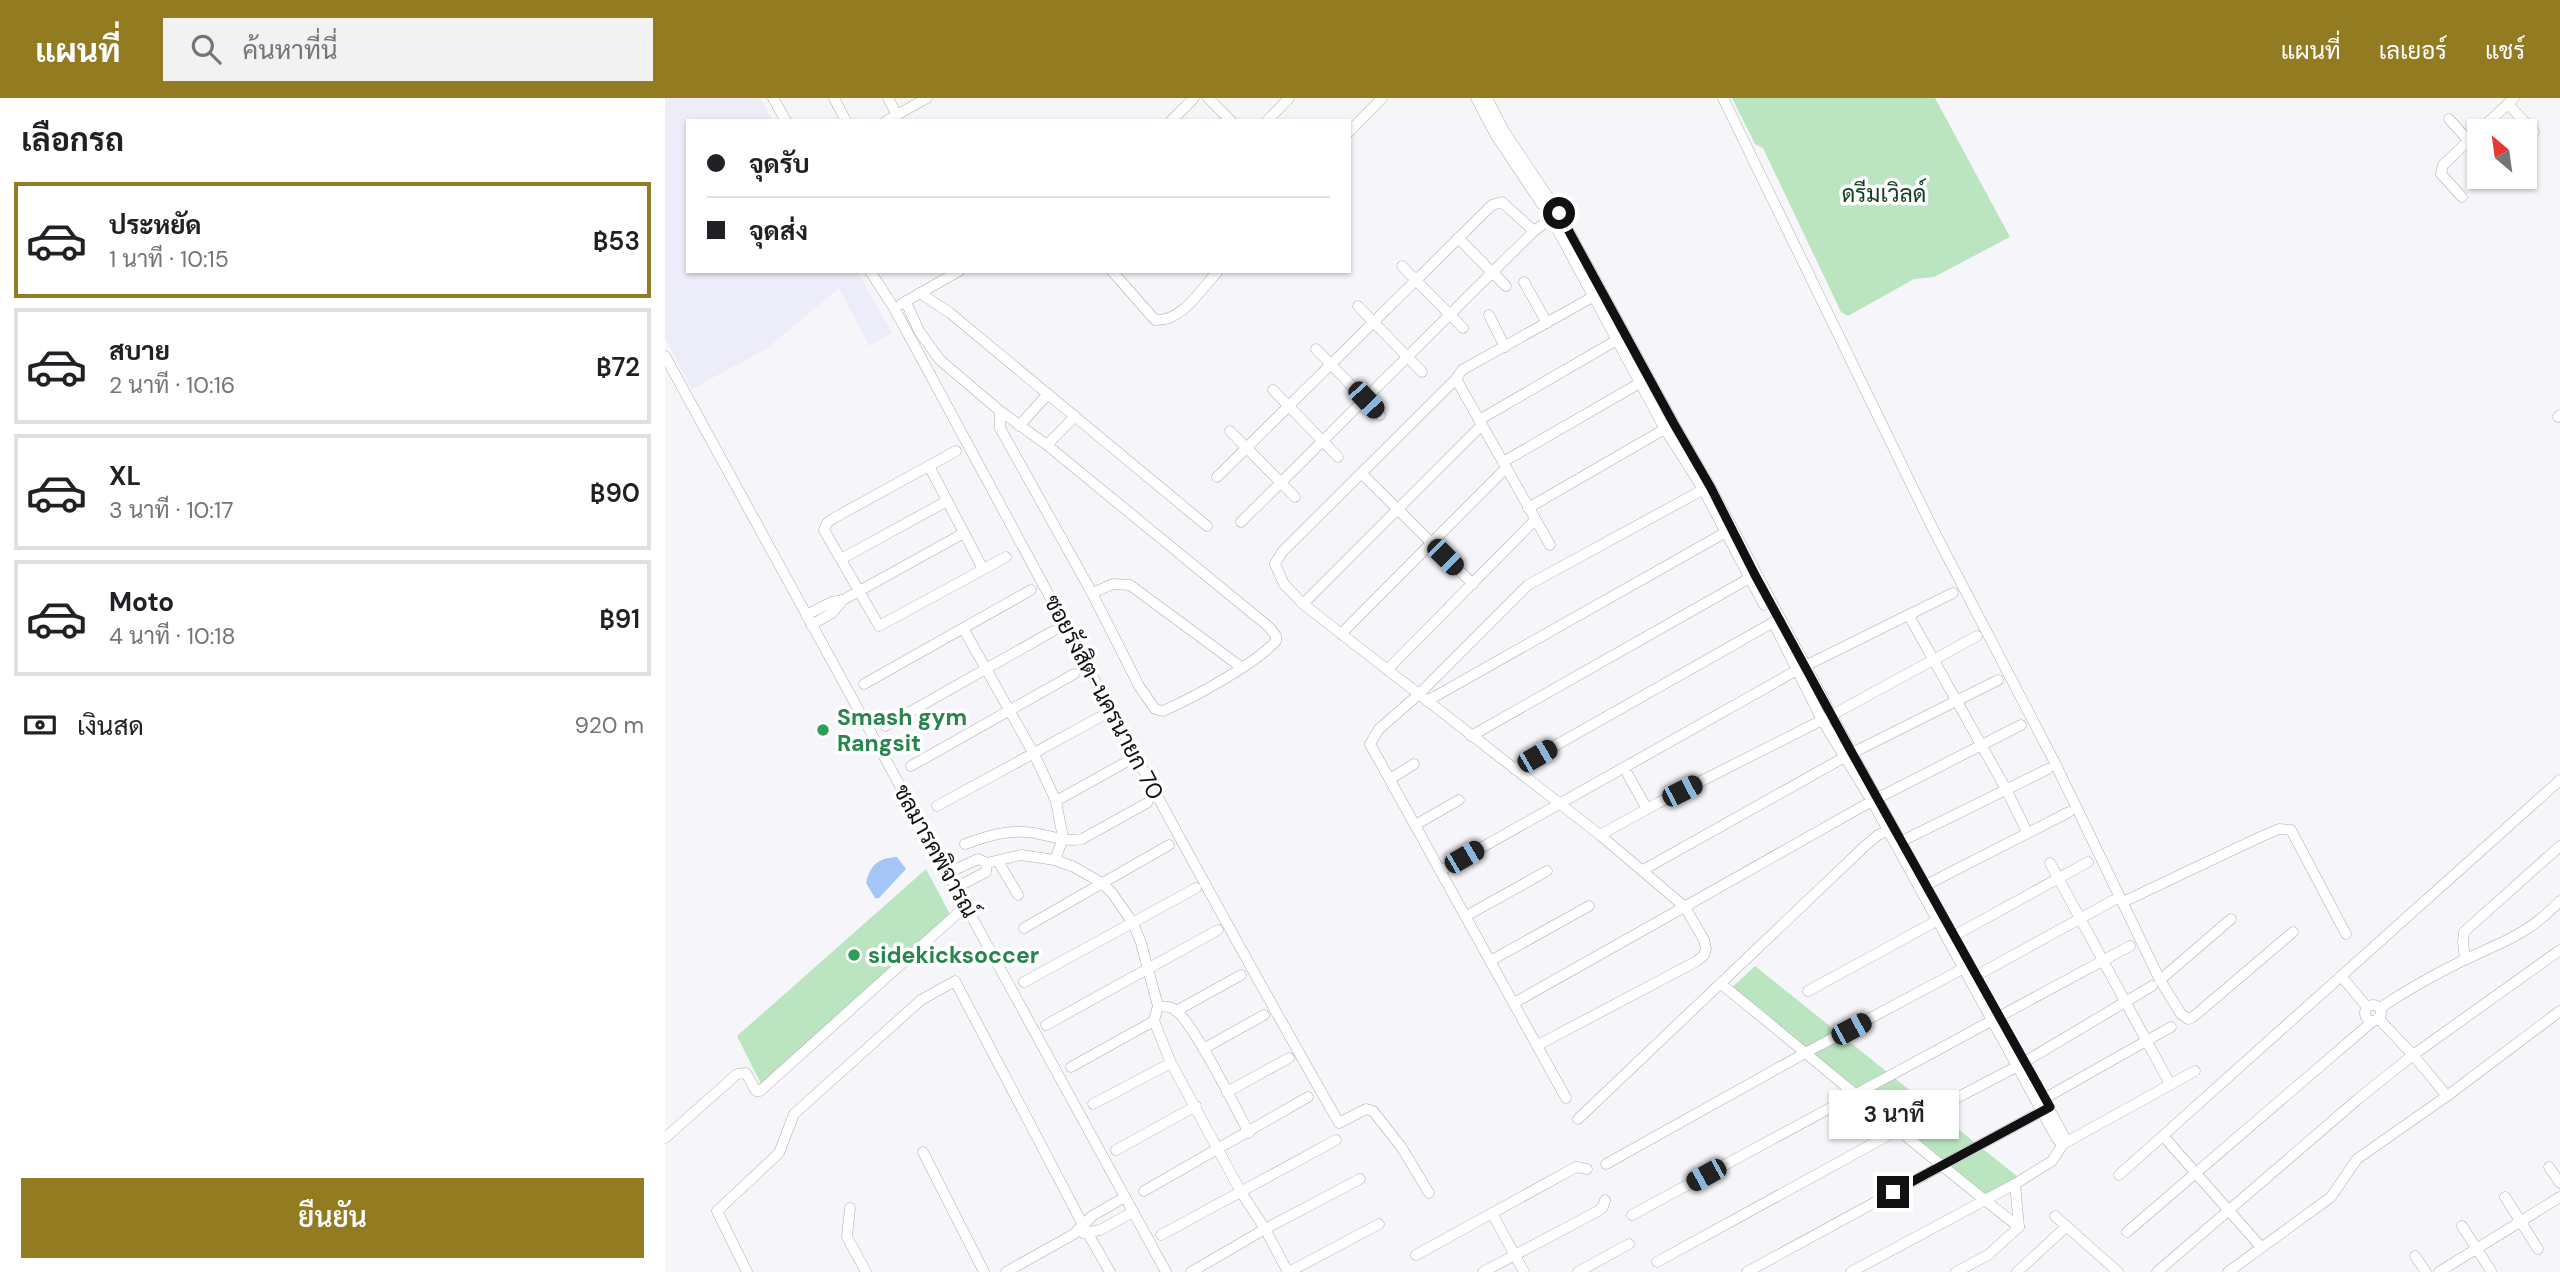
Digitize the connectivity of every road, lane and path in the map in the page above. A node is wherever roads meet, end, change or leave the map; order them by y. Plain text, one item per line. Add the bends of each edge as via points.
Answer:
1 (773, 98) edge
2 (834, 98) edge
3 (888, 98) edge
4 (927, 98) edge
5 (1194, 98) edge
6 (1208, 98) edge
7 (1289, 98) edge
8 (1382, 98) edge
9 (1476, 98) edge
10 (1487, 98) edge
11 (1723, 98) edge
12 (2511, 100) edge
13 (897, 115) junction
14 (785, 119) edge
15 (845, 119) edge
16 (890, 119) edge
17 (1173, 119) edge
18 (1229, 119) edge
19 (1269, 119) edge
20 (2449, 119) dead end
21 (2490, 119) edge
22 (2525, 119) edge
23 (1351, 130) edge
24 (2467, 135) edge
25 (2467, 141) edge
26 (2462, 197) dead end
27 (1555, 215) junction
28 (1534, 231) junction
29 (1458, 238) junction
30 (1402, 266) dead end
31 (1493, 272) junction
32 (871, 273) edge
33 (955, 273) edge
34 (1117, 273) edge
35 (1216, 273) edge
36 (1415, 280) junction
37 (1524, 282) dead end
38 (1506, 286) dead end
39 (920, 293) junction
40 (1597, 294) junction
41 (906, 302) junction
42 (1358, 306) dead end
43 (894, 308) junction
44 (1489, 314) dead end
45 (1451, 315) junction
46 (1374, 322) junction
47 (1546, 323) junction
48 (1463, 328) dead end
49 (1621, 338) junction
50 (1505, 347) junction
51 (1316, 349) dead end
52 (665, 356) edge
53 (1409, 358) junction
54 (1331, 364) junction
55 (1422, 372) dead end
56 (1456, 379) junction
57 (1645, 381) junction
58 (1273, 390) dead end
59 (1048, 394) junction
60 (1366, 400) junction
61 (1289, 406) junction
62 (1000, 411) junction
63 (1380, 415) dead end
64 (1075, 416) junction
65 (1481, 422) junction
66 (1019, 426) junction
67 (1669, 426) junction
68 (1230, 431) dead end
69 (1324, 441) junction
70 (1047, 445) junction
71 (1246, 448) junction
72 (955, 451) dead end
73 (1338, 457) dead end
74 (1504, 465) junction
75 (929, 466) junction
76 (1361, 474) junction
77 (1217, 477) dead end
78 (1281, 483) junction
79 (1711, 487) junction
80 (1295, 496) dead end
81 (947, 501) junction
82 (1528, 508) junction
83 (1397, 510) junction
84 (1535, 520) junction
85 (1241, 522) dead end
86 (1207, 526) dead end
87 (1728, 531) junction
88 (964, 533) junction
89 (1431, 543) junction
90 (1550, 545) dead end
91 (1006, 557) dead end
92 (841, 559) junction
93 (983, 569) junction
94 (1752, 577) junction
95 (1472, 584) junction
96 (1031, 590) dead end
97 (859, 591) junction
98 (1092, 593) junction
99 (1952, 593) dead end
100 (1303, 604) junction
101 (1909, 616) junction
102 (808, 620) junction
103 (1776, 621) junction
104 (964, 630) junction
105 (1053, 631) dead end
106 (1341, 634) junction
107 (1977, 636) dead end
108 (1933, 659) junction
109 (1241, 667) junction
110 (1802, 668) junction
111 (1387, 670) junction
112 (986, 671) junction
113 (1074, 674) dead end
114 (1998, 680) dead end
115 (864, 684) dead end
116 (1422, 698) junction
117 (1956, 701) junction
118 (1010, 712) junction
119 (1100, 717) dead end
120 (1827, 717) junction
121 (2021, 725) dead end
122 (885, 726) dead end
123 (1471, 736) junction
124 (1981, 746) junction
125 (1034, 754) junction
126 (1849, 755) junction
127 (1128, 761) dead end
128 (1414, 764) dead end
129 (911, 766) dead end
130 (1514, 769) junction
131 (2048, 769) dead end
132 (1628, 775) dead end
133 (1390, 779) junction
134 (2560, 780) edge
135 (2006, 789) junction
136 (1459, 800) dead end
137 (1875, 800) junction
138 (1056, 801) junction
139 (1147, 803) dead end
140 (1557, 804) junction
141 (937, 806) dead end
142 (1647, 809) junction
143 (2069, 812) dead end
144 (1415, 825) junction
145 (1890, 829) junction
146 (2027, 832) junction
147 (1600, 835) junction
148 (1063, 838) junction
149 (1902, 841) junction
150 (965, 844) dead end
151 (1169, 845) dead end
152 (2560, 846) edge
153 (1055, 860) junction
154 (993, 862) junction
155 (2088, 862) dead end
156 (2050, 863) dead end
157 (1643, 870) junction
158 (1440, 871) junction
159 (1547, 871) dead end
160 (948, 873) junction
161 (2058, 878) junction
162 (1102, 883) junction
163 (1926, 885) junction
164 (957, 887) junction
165 (1196, 888) dead end
166 (1018, 895) dead end
167 (2119, 901) junction
168 (2560, 901) edge
169 (967, 905) junction
170 (1589, 906) dead end
171 (1685, 907) junction
172 (1465, 916) junction
173 (2080, 918) junction
174 (1940, 919) junction
175 (2231, 919) dead end
176 (1133, 923) junction
177 (1024, 928) dead end
178 (1218, 930) dead end
179 (2293, 932) dead end
180 (2346, 933) dead end
181 (1951, 938) junction
182 (2130, 946) dead end
183 (2560, 950) edge
184 (2102, 960) junction
185 (2465, 960) junction
186 (1490, 961) junction
187 (1966, 968) junction
188 (1147, 970) junction
189 (1241, 975) dead end
190 (2340, 976) junction
191 (1972, 978) junction
192 (1024, 982) dead end
193 (2156, 983) junction
194 (1721, 984) junction
195 (1808, 991) dead end
196 (2125, 1001) junction
197 (1514, 1003) junction
198 (1158, 1006) junction
199 (1176, 1011) junction
200 (2560, 1011) edge
201 (1264, 1015) dead end
202 (2377, 1016) junction
203 (1995, 1019) junction
204 (1154, 1021) junction
205 (1046, 1024) dead end
206 (2171, 1027) dead end
207 (2147, 1041) junction
208 (1538, 1045) junction
209 (1203, 1049) junction
210 (1807, 1052) junction
211 (2413, 1055) junction
212 (1289, 1058) dead end
213 (1171, 1063) junction
214 (2020, 1064) junction
215 (1071, 1067) dead end
216 (2195, 1071) dead end
217 (2170, 1084) junction
218 (1227, 1091) junction
219 (1853, 1094) junction
220 (2447, 1096) junction
221 (1308, 1097) dead end
222 (1566, 1098) dead end
223 (1093, 1104) dead end
224 (1945, 1104) dead end
225 (2043, 1105) junction
226 (1196, 1106) junction
227 (1578, 1119) dead end
228 (1898, 1130) junction
229 (1249, 1133) junction
230 (2164, 1137) junction
231 (665, 1138) edge
232 (1336, 1140) dead end
233 (2063, 1143) junction
234 (1218, 1149) junction
235 (1116, 1150) dead end
236 (923, 1152) dead end
237 (1606, 1164) dead end
238 (1943, 1165) junction
239 (2549, 1167) dead end
240 (1587, 1169) dead end
241 (2197, 1173) junction
242 (2119, 1175) dead end
243 (1360, 1180) dead end
244 (2560, 1183) edge
245 (2015, 1184) junction
246 (1145, 1191) dead end
247 (1241, 1192) junction
248 (1429, 1193) dead end
249 (1125, 1197) junction
250 (2505, 1197) dead end
251 (2560, 1197) edge
252 (1983, 1199) junction
253 (1605, 1200) dead end
254 (850, 1208) dead end
255 (2229, 1210) junction
256 (1133, 1212) junction
257 (1492, 1213) junction
258 (1632, 1215) dead end
259 (2055, 1216) dead end
260 (2520, 1222) junction
261 (1379, 1224) dead end
262 (2067, 1226) junction
263 (2462, 1226) dead end
264 (2019, 1227) junction
265 (1085, 1228) junction
266 (1265, 1229) junction
267 (2127, 1232) dead end
268 (1161, 1235) dead end
269 (1629, 1244) dead end
270 (2262, 1247) junction
271 (2477, 1249) junction
272 (2537, 1249) dead end
273 (1416, 1255) dead end
274 (1515, 1255) junction
275 (2415, 1256) dead end
276 (1657, 1262) dead end
277 (2491, 1271) edge
278 (747, 1272) edge
279 (866, 1272) edge
280 (984, 1272) edge
281 (1006, 1272) edge
282 (1110, 1272) edge
283 (1166, 1272) edge
284 (1191, 1272) edge
285 (1289, 1272) edge
286 (1483, 1272) edge
287 (1524, 1272) edge
288 (1578, 1272) edge
289 (1747, 1272) edge
290 (1851, 1272) edge
291 (1956, 1272) edge
292 (2017, 1272) edge
293 (2118, 1272) edge
294 (2157, 1272) edge
295 (2228, 1272) edge
296 (2426, 1272) edge
297 (2439, 1272) edge

1 - 14 street
2 - 15 street
3 - 13 street
4 - 13 street
5 - 17 street
6 - 18 street
7 - 19 street
8 - 23 street
9 - 27 street via 1495,134
10 - 27 street
11 - 167 street via 1933,528 2054,761
12 - 21 street
12 - 22 street
13 - 16 street
20 - 24 street
25 - 26 street via 2440,170
27 - 28 street
27 - 40 street
28 - 29 street via 1498,202
28 - 31 street
29 - 31 street
29 - 36 street
30 - 36 street
31 - 38 street
31 - 45 street
32 - 43 street, ซอยรังสิต-นครนายก 70
33 - 39 street
34 - 35 street via 1155,320 1180,312
36 - 45 street
36 - 46 street
37 - 47 street
39 - 41 street
39 - 59 street
40 - 47 street
40 - 49 street
41 - 43 street
41 - 62 street via 940,360
42 - 46 street
43 - 248 street, ซอยรังสิต-นครนายก 70 via 1339,1123 1366,1109 1373,1111
44 - 50 street
45 - 48 street
45 - 53 street
46 - 53 street
46 - 54 street
47 - 50 street
49 - 57 street
49 - 65 street
50 - 56 street via 1462,370
51 - 54 street
52 - 102 street, ชลมารคพิจารณ์
53 - 55 street
53 - 60 street
54 - 60 street
54 - 61 street
56 - 65 street
56 - 76 street
57 - 67 street
57 - 74 street
58 - 61 street
59 - 64 street
59 - 66 street
60 - 63 street
60 - 69 street
61 - 69 street
61 - 71 street
62 - 66 street
62 - 98 street via 1000,428
64 - 70 street
64 - 86 street
65 - 74 street
65 - 83 street
66 - 70 street
67 - 79 street
67 - 82 street
68 - 71 street
69 - 73 street
69 - 78 street
70 - 109 street via 1273,630 1276,640 1270,648
71 - 77 street
71 - 78 street
72 - 75 street
74 - 82 street
74 - 89 street
75 - 81 street
75 - 92 street via 827,523 824,530
76 - 83 street
76 - 100 street via 1275,564 1284,584
78 - 80 street
78 - 85 street
79 - 87 street
79 - 116 street via 1528,585
81 - 88 street
81 - 92 street
82 - 84 street
83 - 89 street
83 - 100 street
84 - 90 street
84 - 95 street
87 - 94 street
87 - 116 street
88 - 93 street
88 - 97 street
89 - 95 street
89 - 106 street
91 - 93 street
92 - 97 street
93 - 97 street via 879,626
94 - 103 street
94 - 123 street
95 - 111 street
96 - 104 street
97 - 102 street via 832,602
98 - 109 street via 1113,583 1130,585
98 - 109 street via 1155,709 1176,706
99 - 101 street
100 - 106 street
101 - 108 street
101 - 110 street
102 - 160 street, ชลมารคพิจารณ์
103 - 110 street
103 - 130 street
104 - 112 street
104 - 115 street
105 - 112 street
106 - 111 street
107 - 108 street
108 - 117 street
108 - 120 street
110 - 120 street
110 - 140 street
111 - 116 street
112 - 118 street
112 - 122 street
113 - 118 street
114 - 117 street
116 - 123 street
116 - 133 street via 1372,737 1374,754
117 - 124 street
117 - 126 street
118 - 125 street
118 - 129 street
119 - 125 street
120 - 126 street
120 - 142 street
121 - 124 street
123 - 130 street
124 - 135 street
124 - 137 street
125 - 138 street
125 - 141 street
126 - 137 street
126 - 157 street
127 - 138 street
128 - 133 street
130 - 140 street
131 - 135 street
132 - 142 street
133 - 144 street
134 - 190 street
135 - 146 street
135 - 149 street
136 - 144 street
137 - 145 street
137 - 171 street
138 - 148 street
139 - 148 street via 1082,839
140 - 147 street
140 - 158 street
142 - 147 street
143 - 146 street
144 - 158 street
145 - 149 street
145 - 174 street
145 - 194 street via 1865,846
146 - 163 street
147 - 157 street
148 - 150 street via 997,833
148 - 153 street
149 - 163 street
151 - 162 street
152 - 185 street via 2465,932
153 - 154 street via 1021,855
153 - 162 street
154 - 160 street via 978,859
154 - 164 street via 986,872
154 - 166 street
155 - 161 street
156 - 161 street
157 - 171 street
158 - 172 street
159 - 172 street
160 - 164 street, ชลมารคพิจารณ์
161 - 173 street
161 - 181 street
162 - 176 street
162 - 177 street
163 - 174 street
164 - 169 street, ชลมารคพิจารณ์
165 - 176 street
167 - 173 street
167 - 180 street via 2286,828
167 - 193 street
168 - 185 street via 2518,936
169 - 231 street via 760,1091 746,1073 737,1074
169 - 249 street, ชลมารคพิจารณ์
170 - 186 street
171 - 197 street
171 - 208 street via 1704,940 1704,955
172 - 186 street
173 - 184 street
173 - 191 street
174 - 181 street
174 - 195 street
175 - 193 street
176 - 188 street
176 - 192 street
178 - 188 street
179 - 193 street via 2188,1019
181 - 187 street
182 - 184 street
183 - 211 street
184 - 196 street
184 - 203 street
185 - 202 street
186 - 197 street
187 - 191 street
187 - 210 street
188 - 198 street
188 - 205 street
189 - 199 street
190 - 202 street via 2367,1007 2375,1005
190 - 230 street
191 - 203 street
193 - 196 street
194 - 210 street
194 - 227 street
196 - 207 street
196 - 214 street
197 - 208 street
198 - 199 street
198 - 204 street
199 - 209 street
200 - 220 street
201 - 209 street
202 - 211 street
202 - 241 street
203 - 214 street
203 - 219 street
204 - 213 street
204 - 215 street
206 - 207 street
207 - 217 street
207 - 225 street
208 - 222 street
209 - 218 street
210 - 219 street
210 - 237 street
211 - 220 street
211 - 255 street
212 - 218 street
213 - 223 street
213 - 226 street
214 - 224 street
214 - 225 street
216 - 217 street
217 - 233 street
218 - 229 street
219 - 228 street
219 - 258 street
220 - 270 street via 2357,1160 2335,1194
221 - 229 street
225 - 233 street
225 - 238 street
226 - 234 street
226 - 235 street
228 - 238 street
228 - 276 street
229 - 234 street
230 - 241 street
230 - 242 street
232 - 247 street
233 - 245 street via 2052,1161
234 - 246 street
234 - 247 street
236 - 280 street
238 - 252 street
238 - 289 street
239 - 244 street
240 - 257 street via 1576,1167
241 - 255 street
241 - 267 street
243 - 266 street
245 - 252 street
245 - 264 street
247 - 266 street
247 - 268 street
249 - 256 street, ชลมารคพิจารณ์
249 - 265 street via 1092,1216
250 - 260 street
251 - 260 street
252 - 264 street
252 - 290 street
253 - 274 street via 1598,1211
254 - 279 street via 847,1237
255 - 270 street
255 - 294 street
256 - 265 street via 1100,1230
256 - 283 street, ชลมารคพิจารณ์
257 - 273 street
257 - 274 street
259 - 262 street
260 - 271 street
260 - 272 street
261 - 285 street
262 - 292 street
262 - 293 street
263 - 271 street
264 - 291 street via 1988,1255
265 - 278 street via 955,981 921,1000 795,1114 779,1153 717,1212
265 - 281 street
265 - 282 street
266 - 284 street
266 - 285 street
269 - 288 street
270 - 295 street
271 - 277 street
271 - 297 street
274 - 286 street
274 - 287 street
275 - 296 street

